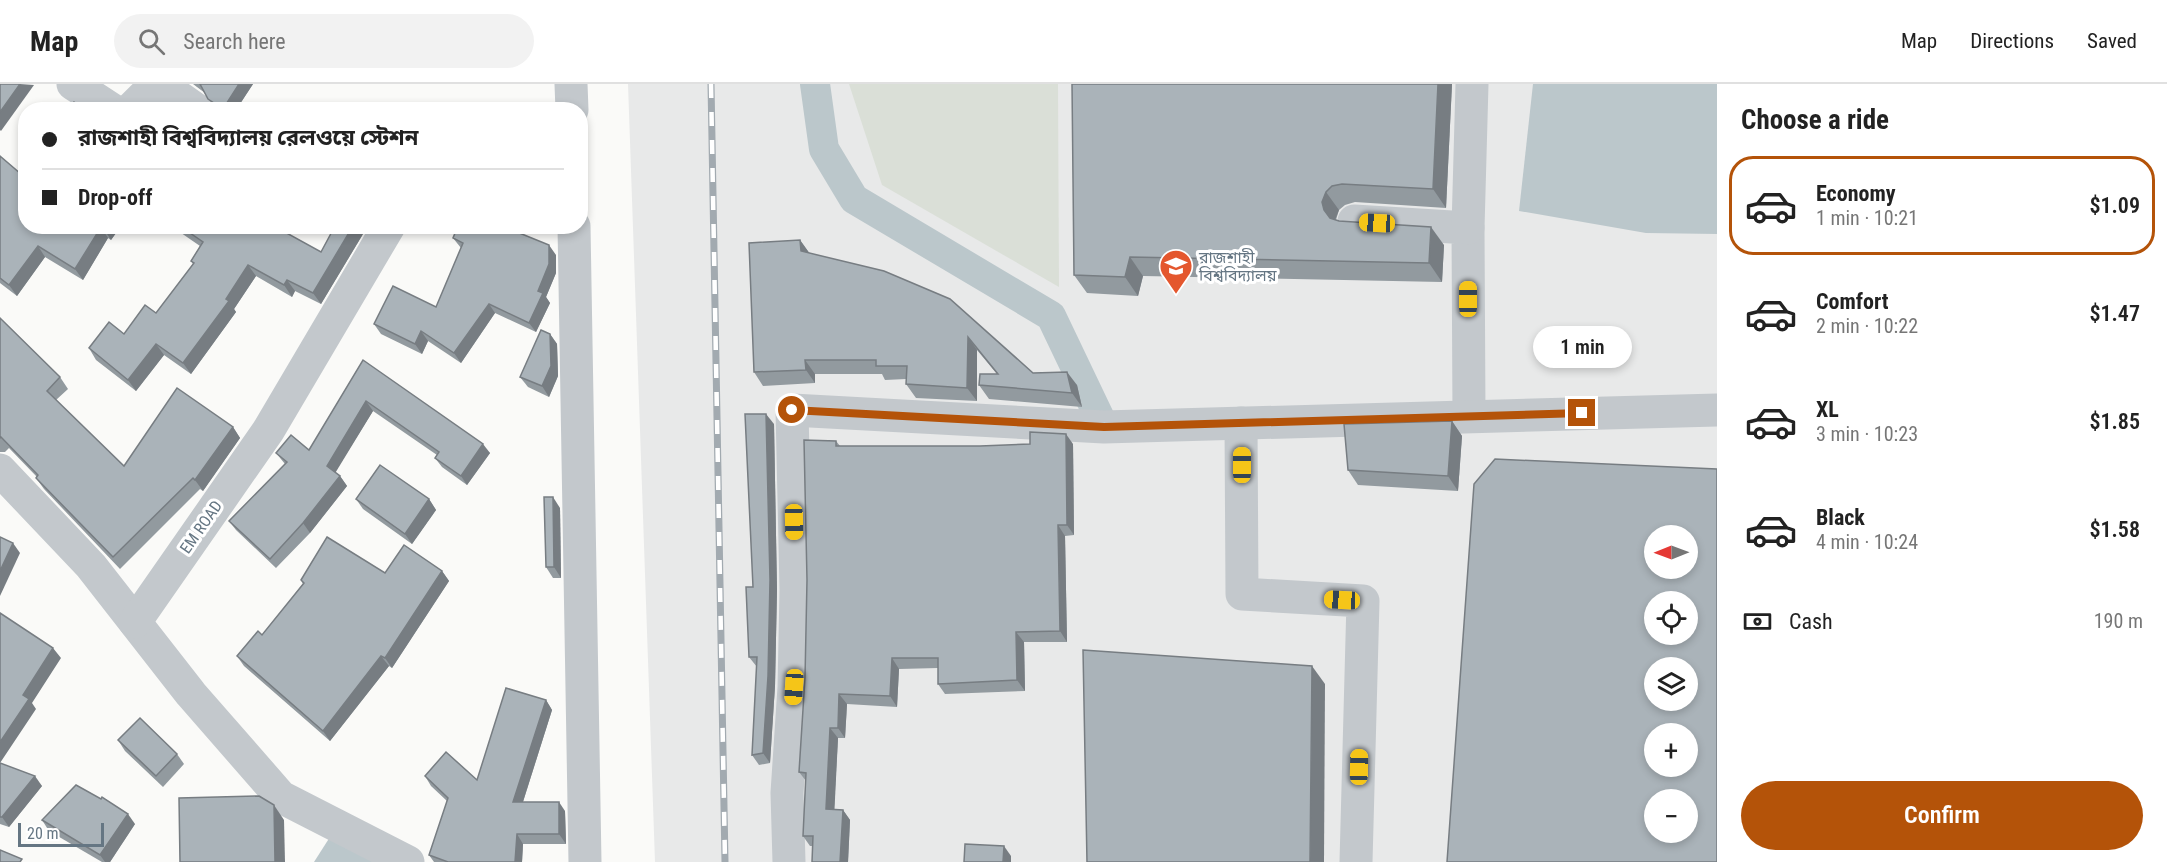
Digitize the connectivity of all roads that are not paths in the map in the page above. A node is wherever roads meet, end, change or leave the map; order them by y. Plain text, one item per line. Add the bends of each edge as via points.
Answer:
1 (73, 84) edge
2 (572, 84) edge
3 (1472, 84) edge
4 (101, 102) edge
5 (138, 102) edge
6 (185, 102) edge
7 (572, 102) edge
8 (1354, 221) edge
9 (1468, 228) junction
10 (383, 234) edge
11 (574, 234) edge
12 (1717, 410) edge
13 (1469, 417) junction
14 (1241, 423) junction
15 (0, 470) edge
16 (135, 622) junction
17 (408, 862) edge
18 (585, 862) edge
19 (789, 862) edge
20 (1356, 862) edge

1 - 4 street
2 - 7 street
3 - 9 street
5 - 6 street via 158,87
8 - 9 street
9 - 13 street
10 - 16 street, EM ROAD via 268,431
11 - 18 street
12 - 13 street
13 - 14 street
14 - 19 street via 1104,427 792,410 796,590 787,793
14 - 20 street via 1242,594 1363,601
15 - 16 street via 91,566
16 - 17 street via 191,694 281,797

